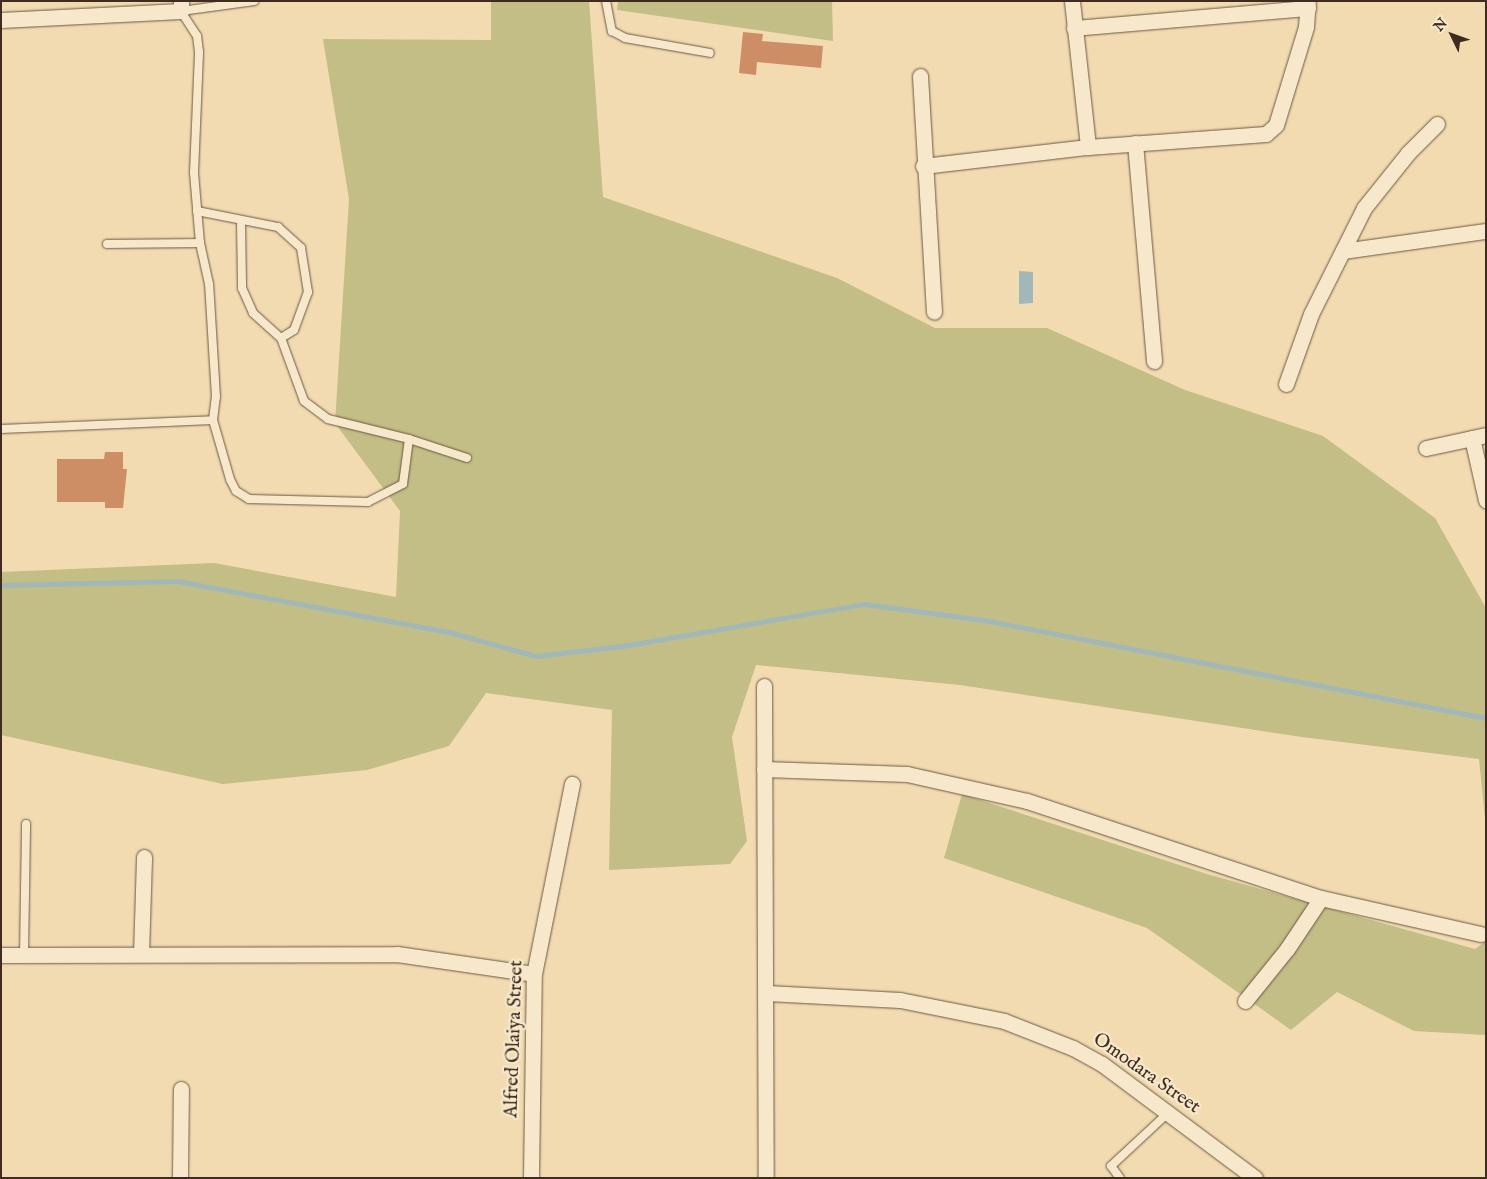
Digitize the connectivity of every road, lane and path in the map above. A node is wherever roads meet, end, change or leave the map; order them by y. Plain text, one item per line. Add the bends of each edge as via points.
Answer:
1 (254, 1) edge
2 (606, 1) edge
3 (1072, 1) edge
4 (1308, 4) edge
5 (181, 6) edge
6 (1280, 6) edge
7 (1, 20) edge
8 (1074, 28) junction
9 (710, 53) dead end
10 (920, 76) dead end
11 (1437, 124) dead end
12 (1135, 143) junction
13 (1088, 147) junction
14 (923, 166) junction
15 (197, 211) junction
16 (241, 221) junction
17 (1486, 231) edge
18 (200, 243) junction
19 (107, 244) dead end
20 (1343, 252) junction
21 (934, 312) dead end
22 (282, 338) junction
23 (1154, 361) dead end
24 (1286, 384) dead end
25 (213, 420) junction
26 (1, 428) edge
27 (1479, 437) edge
28 (409, 439) junction
29 (1426, 448) dead end
30 (468, 458) dead end
31 (1486, 500) edge
32 (764, 686) dead end
33 (764, 769) junction
34 (572, 784) dead end
35 (26, 824) dead end
36 (144, 857) dead end
37 (1320, 898) junction
38 (1482, 934) dead end
39 (141, 954) junction
40 (1, 955) edge
41 (24, 955) junction
42 (534, 974) junction
43 (767, 993) junction
44 (1245, 1001) dead end
45 (181, 1089) dead end
46 (1168, 1113) junction
47 (180, 1178) edge
48 (531, 1178) edge
49 (766, 1178) edge
50 (1120, 1178) edge
51 (1255, 1178) edge

1 - 5 lane
2 - 9 lane via 612,32 625,38
3 - 8 street
4 - 6 street
4 - 12 street via 1306,27 1271,131
5 - 7 street
5 - 15 lane via 197,36 199,52 194,174
6 - 8 street
8 - 13 street
10 - 14 street
11 - 20 street via 1408,152 1364,208
12 - 13 street
12 - 23 street
13 - 14 street
14 - 21 street
15 - 16 lane
15 - 18 lane
16 - 22 lane via 242,288 253,313
16 - 22 lane via 278,227 301,248 308,292 294,330
17 - 20 street
18 - 19 lane
18 - 25 lane via 209,284 216,396
20 - 24 street via 1311,314
22 - 28 lane via 304,401 328,419
25 - 26 lane
25 - 28 lane via 230,479 236,491 249,499 368,502 403,484
27 - 29 street
27 - 31 street
28 - 30 lane
32 - 33 street
33 - 37 street via 907,774 1027,801
33 - 43 street
34 - 42 street, Alfred Olaiya Street
35 - 41 lane
36 - 39 street
37 - 38 street
37 - 44 street via 1287,949
39 - 41 street
39 - 42 street via 397,954
40 - 41 street
42 - 48 street, Alfred Olaiya Street
43 - 46 street, Omodara Street via 900,1000 1004,1022 1073,1048 1102,1064
43 - 49 street
45 - 47 street
46 - 50 lane via 1111,1166
46 - 51 street, Omodara Street

